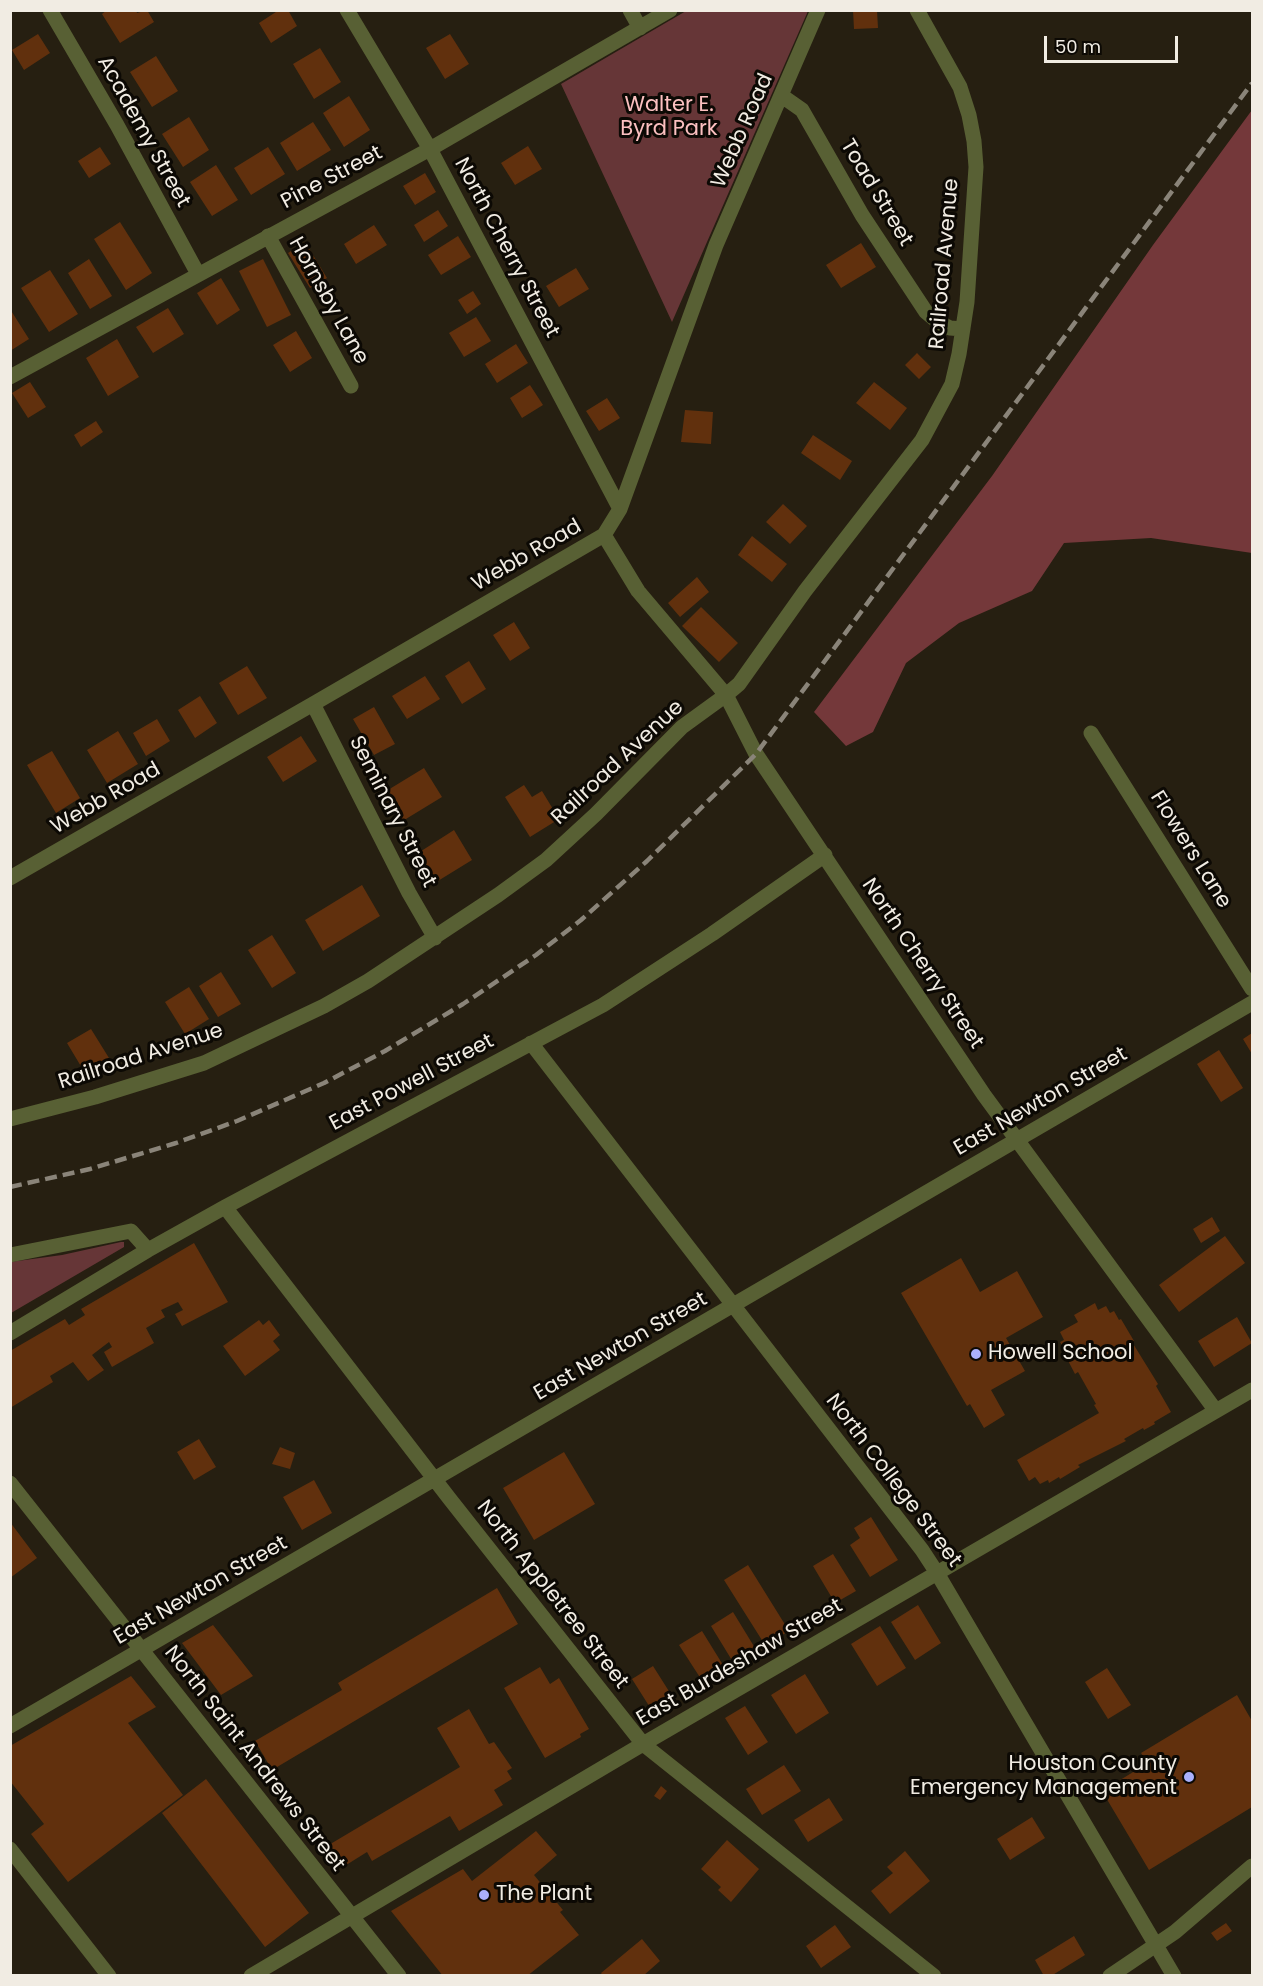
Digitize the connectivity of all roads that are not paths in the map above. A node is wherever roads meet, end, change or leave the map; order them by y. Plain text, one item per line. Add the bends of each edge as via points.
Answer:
1 (50, 10) edge
2 (347, 10) edge
3 (630, 10) edge
4 (670, 10) edge
5 (818, 10) edge
6 (917, 10) edge
7 (640, 28) junction
8 (782, 96) junction
9 (430, 149) junction
10 (268, 236) junction
11 (198, 274) junction
12 (963, 329) junction
13 (10, 376) edge
14 (351, 386) dead end
15 (620, 509) junction
16 (604, 535) junction
17 (726, 695) junction
18 (314, 704) junction
19 (1091, 733) dead end
20 (825, 855) junction
21 (10, 878) edge
22 (435, 938) junction
23 (1252, 988) edge
24 (1252, 1003) edge
25 (531, 1043) junction
26 (10, 1119) edge
27 (1016, 1141) junction
28 (225, 1207) junction
29 (148, 1250) junction
30 (10, 1255) edge
31 (734, 1306) junction
32 (10, 1333) edge
33 (1252, 1390) edge
34 (1216, 1410) junction
35 (436, 1479) junction
36 (10, 1483) edge
37 (937, 1573) junction
38 (142, 1650) junction
39 (10, 1726) edge
40 (642, 1744) junction
41 (10, 1849) edge
42 (1252, 1866) edge
43 (352, 1916) junction
44 (1156, 1944) junction
45 (109, 1976) edge
46 (251, 1976) edge
47 (399, 1976) edge
48 (934, 1976) edge
49 (1110, 1976) edge
50 (1174, 1976) edge

1 - 11 street, Academy Street
2 - 9 street, North Cherry Street
3 - 7 street
4 - 7 street, Pine Street
5 - 8 street, Webb Road
6 - 12 street, Railroad Avenue via 960,87 974,141 976,167
7 - 9 street, Pine Street
8 - 12 street, Toad Street via 802,110 862,215 926,312 950,328
8 - 15 street, Webb Road via 712,256
9 - 10 street, Pine Street
9 - 15 street, North Cherry Street
10 - 11 street, Pine Street
10 - 14 street, Hornsby Lane
11 - 13 street, Pine Street
12 - 17 street, Railroad Avenue via 951,384 922,440 805,591 739,684
15 - 16 street, Webb Road
16 - 17 street, North Cherry Street via 638,591
16 - 18 street, Webb Road
17 - 20 street, North Cherry Street via 756,754
17 - 22 street, Railroad Avenue via 682,727 546,860
18 - 21 street, Webb Road
18 - 22 street, Seminary Street
19 - 23 street, Flowers Lane
20 - 25 street, East Powell Street via 636,984
20 - 27 street, North Cherry Street
22 - 26 street, Railroad Avenue via 324,1006 204,1063
24 - 27 street, East Newton Street
25 - 28 street, East Powell Street
25 - 31 street, North College Street
27 - 31 street, East Newton Street
27 - 34 street, North Cherry Street
28 - 29 street, East Powell Street
28 - 35 street, North Appletree Street
29 - 30 street via 131,1231
29 - 32 street, East Powell Street
31 - 35 street, East Newton Street
31 - 37 street, North College Street
33 - 34 street, East Burdeshaw Street
34 - 37 street, East Burdeshaw Street
35 - 38 street, East Newton Street
35 - 40 street, North Appletree Street
36 - 38 street, North Saint Andrews Street
37 - 40 street, East Burdeshaw Street
37 - 44 street, North College Street
38 - 39 street, East Newton Street
38 - 43 street, North Saint Andrews Street
40 - 43 street, East Burdeshaw Street
40 - 48 street, North Appletree Street
41 - 45 street
42 - 44 street
43 - 46 street, East Burdeshaw Street
43 - 47 street, North Saint Andrews Street
44 - 49 street
44 - 50 street, North College Street

